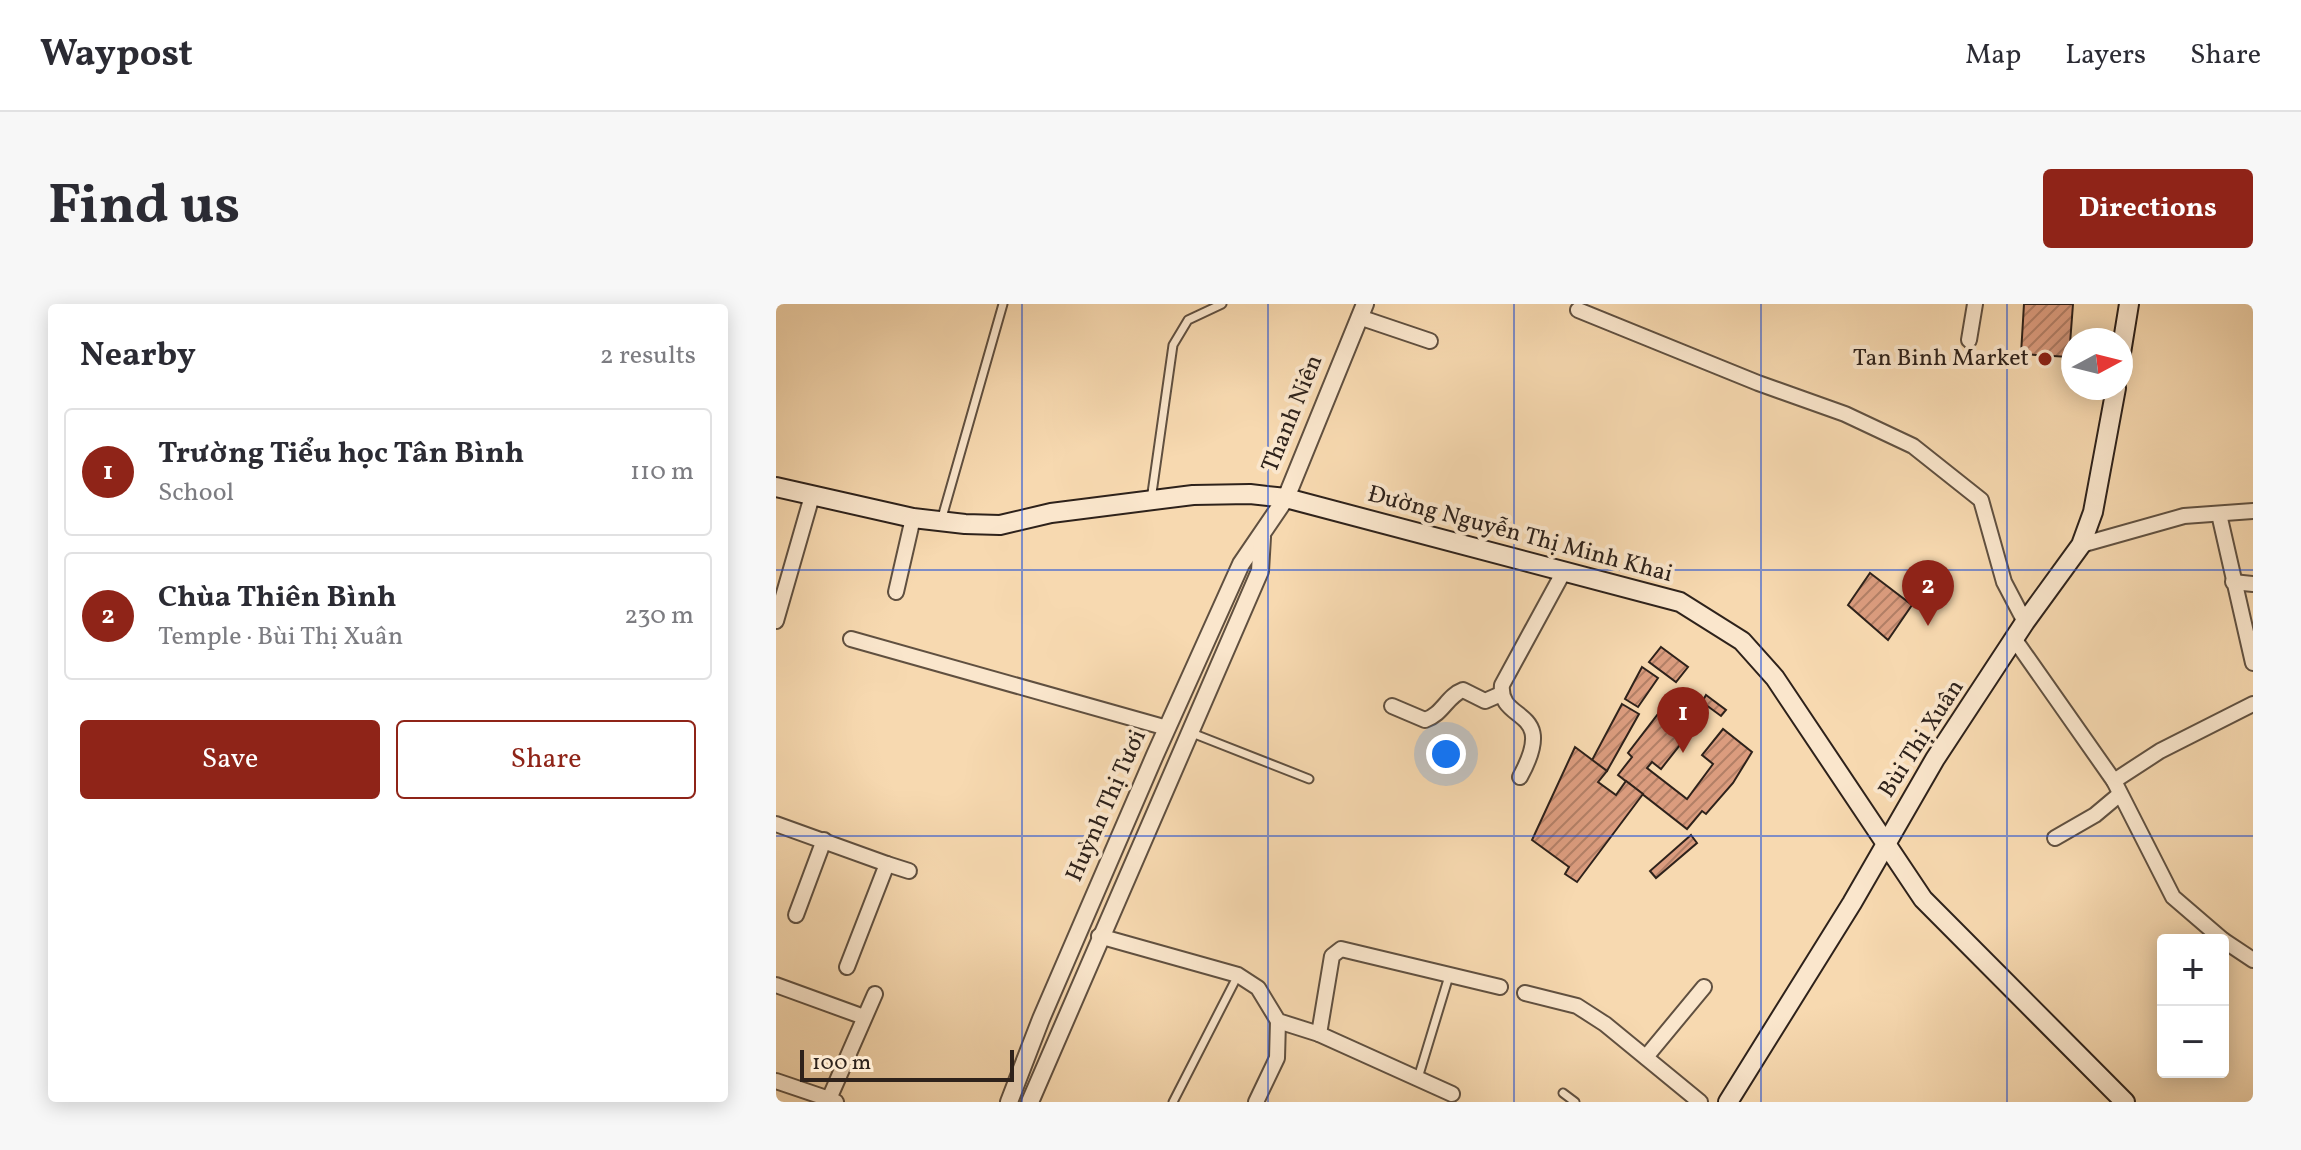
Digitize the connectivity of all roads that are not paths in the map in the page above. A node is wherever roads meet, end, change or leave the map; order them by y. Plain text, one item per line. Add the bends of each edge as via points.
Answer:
1 (1003, 304) edge
2 (1222, 304) edge
3 (1975, 304) edge
4 (2129, 304) edge
5 (1362, 310) edge
6 (1578, 310) dead end
7 (2125, 328) edge
8 (1969, 340) dead end
9 (1430, 341) dead end
10 (2114, 400) edge
11 (776, 487) edge
12 (812, 496) junction
13 (1286, 498) junction
14 (1150, 502) junction
15 (2253, 511) edge
16 (2219, 514) junction
17 (913, 518) junction
18 (941, 523) junction
19 (1262, 537) junction
20 (2081, 545) junction
21 (1563, 573) junction
22 (2233, 582) junction
23 (2253, 584) edge
24 (896, 592) dead end
25 (776, 621) edge
26 (2025, 622) junction
27 (851, 639) dead end
28 (2015, 640) junction
29 (1203, 649) junction
30 (1222, 656) junction
31 (2253, 663) edge
32 (1501, 694) junction
33 (2253, 704) edge
34 (1392, 706) dead end
35 (1167, 728) junction
36 (1189, 732) junction
37 (1520, 777) dead end
38 (1309, 779) dead end
39 (2117, 788) junction
40 (776, 824) edge
41 (2055, 838) dead end
42 (824, 840) junction
43 (1883, 844) junction
44 (887, 864) junction
45 (909, 871) dead end
46 (796, 915) dead end
47 (2216, 934) edge
48 (1099, 936) junction
49 (2229, 944) edge
50 (2253, 960) edge
51 (847, 967) dead end
52 (1238, 975) junction
53 (1449, 976) junction
54 (776, 985) edge
55 (1500, 987) dead end
56 (1704, 987) dead end
57 (1525, 993) dead end
58 (875, 994) dead end
59 (864, 1017) junction
60 (1278, 1021) junction
61 (1319, 1034) junction
62 (1646, 1057) junction
63 (1418, 1080) junction
64 (776, 1081) edge
65 (1563, 1093) dead end
66 (1452, 1094) dead end
67 (832, 1100) edge
68 (1009, 1102) edge
69 (1030, 1102) edge
70 (1173, 1102) edge
71 (1256, 1102) edge
72 (1575, 1102) edge
73 (1700, 1102) edge
74 (1728, 1102) edge
75 (2125, 1102) edge

1 - 18 lane
2 - 14 lane via 1188,320 1173,345
3 - 8 street
4 - 7 main road
5 - 9 street
5 - 13 street, Thanh Niên
6 - 26 street via 1845,414 1913,446 1981,500 2004,582
10 - 20 main road, Bùi Thị Xuân via 2099,485
11 - 12 main road, Đường Nguyễn Thị Minh Khai
12 - 17 main road, Đường Nguyễn Thị Minh Khai
12 - 25 street
13 - 14 main road, Đường Nguyễn Thị Minh Khai via 1193,495
13 - 19 street, Huỳnh Thị Tươi
13 - 21 main road, Đường Nguyễn Thị Minh Khai
14 - 18 main road, Đường Nguyễn Thị Minh Khai via 1051,513 1000,525
15 - 16 street
16 - 20 street via 2184,516
16 - 22 street
17 - 18 main road, Đường Nguyễn Thị Minh Khai
17 - 24 street
19 - 29 street, Huỳnh Thị Tươi via 1241,564
19 - 30 street, Huỳnh Thị Tươi via 1260,571
20 - 26 main road, Bùi Thị Xuân
21 - 32 street via 1507,672
21 - 43 main road, Đường Nguyễn Thị Minh Khai via 1680,602 1742,641 1775,678
22 - 23 street
22 - 31 street
26 - 28 main road, Bùi Thị Xuân
27 - 35 street
28 - 39 street
28 - 43 main road, Bùi Thị Xuân
29 - 30 street
29 - 35 street, Huỳnh Thị Tươi
30 - 36 street, Huỳnh Thị Tươi
32 - 34 street via 1485,701 1456,692 1435,717 1425,720
32 - 37 street via 1533,731 1532,757
33 - 39 street via 2160,751
35 - 68 street, Huỳnh Thị Tươi
36 - 38 lane
36 - 48 street, Huỳnh Thị Tươi
39 - 41 street via 2095,815
39 - 47 street via 2173,897
40 - 42 street
42 - 44 street
42 - 46 street
43 - 74 main road, Bùi Thị Xuân
43 - 75 main road, Đường Nguyễn Thị Minh Khai via 1923,899
44 - 45 street
44 - 51 street
48 - 52 street
48 - 69 street, Huỳnh Thị Tươi
49 - 50 street
52 - 60 street via 1258,988
52 - 70 lane
53 - 55 street
53 - 61 street via 1335,951
53 - 63 lane
54 - 59 street
56 - 62 street
57 - 62 street via 1577,1006
58 - 59 street
59 - 67 street
60 - 61 street
60 - 71 street via 1277,1058
61 - 63 street
62 - 73 street
63 - 66 street
64 - 67 street
65 - 72 lane

